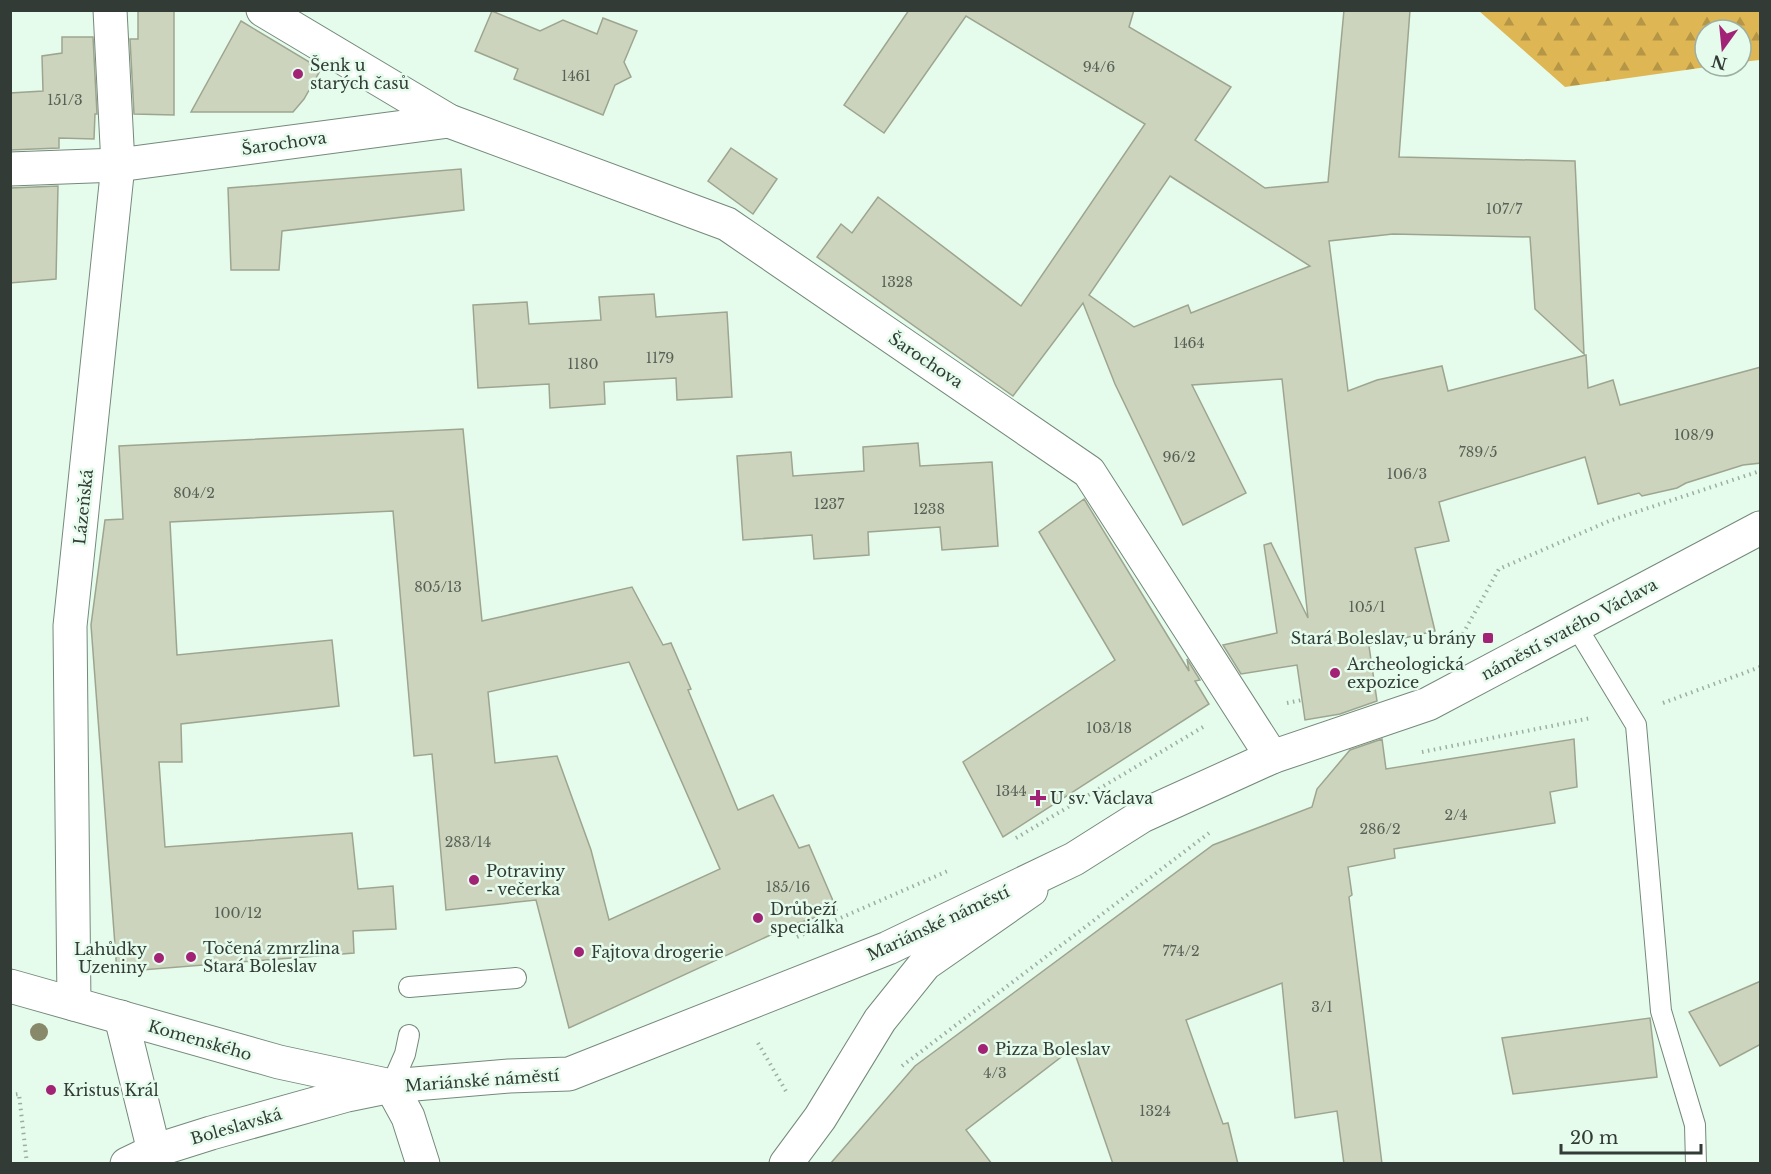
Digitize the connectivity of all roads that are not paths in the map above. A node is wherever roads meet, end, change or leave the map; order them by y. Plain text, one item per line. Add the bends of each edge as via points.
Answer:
1 (110, 10) edge
2 (263, 10) edge
3 (449, 121) junction
4 (118, 165) junction
5 (10, 170) edge
6 (1761, 528) edge
7 (1576, 626) junction
8 (1272, 757) junction
9 (1074, 859) junction
10 (516, 978) dead end
11 (10, 986) edge
12 (409, 987) dead end
13 (74, 1004) junction
14 (121, 1017) junction
15 (409, 1035) dead end
16 (391, 1086) junction
17 (347, 1095) joint
18 (140, 1157) edge
19 (423, 1164) edge
20 (786, 1164) edge
21 (1696, 1164) edge

1 - 4 street, Lázeňská
2 - 3 street, Šarochova
3 - 4 street, Šarochova
3 - 8 street, Šarochova via 727,224 1089,472
4 - 5 street, Šarochova
4 - 13 street, Lázeňská via 70,626
6 - 7 street, náměstí svatého Václava
7 - 8 street, náměstí svatého Václava via 1428,704
7 - 21 lane via 1636,725 1661,1011 1695,1125
8 - 9 street, náměstí svatého Václava via 1142,816
9 - 16 street, Mariánské náměstí via 888,948 569,1074
9 - 20 street, Mariánské náměstí via 925,964 880,1020 820,1118
10 - 12 lane
11 - 13 street, Komenského
13 - 14 street, Komenského
14 - 16 street, Komenského via 279,1062
14 - 18 street
15 - 16 lane
16 - 17 street, Mariánské náměstí
16 - 19 street, Mariánské náměstí via 408,1117
17 - 18 street, Boleslavská via 211,1132

